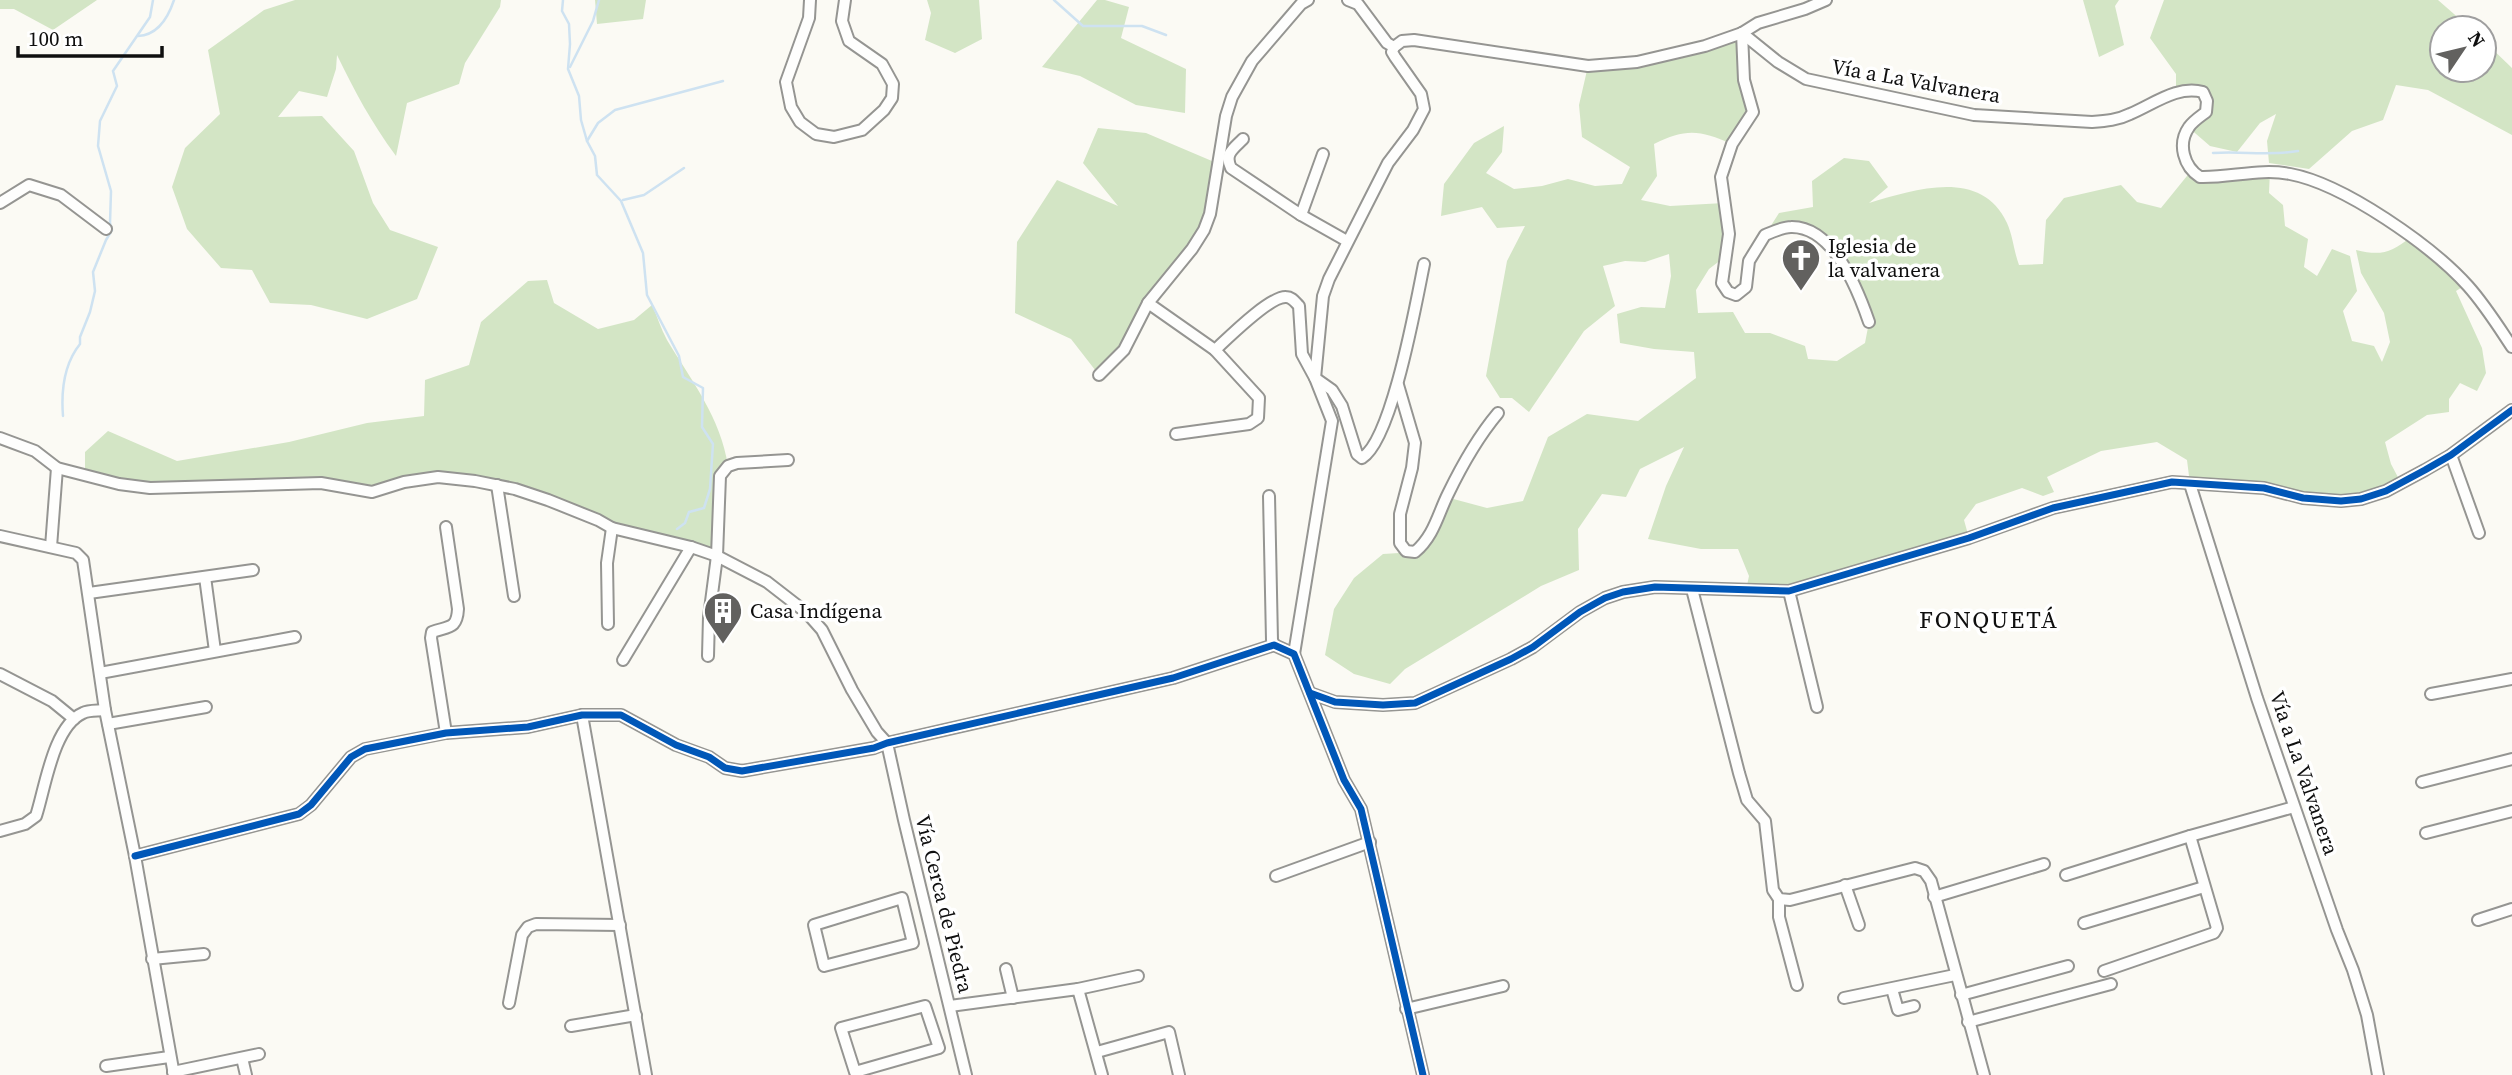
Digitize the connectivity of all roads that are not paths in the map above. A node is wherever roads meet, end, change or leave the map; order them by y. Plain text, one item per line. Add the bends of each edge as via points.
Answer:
1 (810, 0) edge
2 (845, 0) edge
3 (1308, 0) edge
4 (1348, 0) edge
5 (1826, 0) edge
6 (1742, 33) junction
7 (1394, 47) junction
8 (1243, 139) dead end
9 (1323, 154) dead end
10 (0, 203) edge
11 (1301, 215) junction
12 (106, 229) dead end
13 (1347, 241) junction
14 (1424, 264) dead end
15 (1148, 303) junction
16 (1869, 322) dead end
17 (2512, 347) edge
18 (1215, 350) junction
19 (1099, 374) dead end
20 (1315, 378) junction
21 (1397, 380) junction
22 (2511, 413) edge
23 (1498, 414) dead end
24 (1176, 434) dead end
25 (0, 438) edge
26 (2451, 455) junction
27 (788, 460) dead end
28 (57, 468) junction
29 (2190, 484) junction
30 (496, 485) junction
31 (1269, 496) dead end
32 (446, 527) dead end
33 (612, 528) junction
34 (2479, 533) dead end
35 (0, 536) edge
36 (51, 547) junction
37 (691, 547) junction
38 (717, 556) junction
39 (253, 570) dead end
40 (205, 577) junction
41 (1692, 589) junction
42 (1789, 591) junction
43 (89, 593) junction
44 (514, 596) dead end
45 (608, 624) dead end
46 (295, 637) dead end
47 (1274, 645) junction
48 (215, 651) junction
49 (1294, 654) junction
50 (708, 656) dead end
51 (623, 660) dead end
52 (100, 673) junction
53 (0, 674) edge
54 (2512, 679) edge
55 (1310, 693) junction
56 (2431, 694) dead end
57 (1335, 702) junction
58 (206, 707) dead end
59 (1817, 707) dead end
60 (105, 710) junction
61 (1317, 712) junction
62 (582, 715) junction
63 (74, 719) junction
64 (107, 724) junction
65 (446, 733) junction
66 (887, 743) junction
67 (2512, 759) edge
68 (2422, 782) dead end
69 (2294, 807) junction
70 (2512, 811) edge
71 (0, 831) edge
72 (2426, 834) dead end
73 (2190, 836) junction
74 (1370, 842) junction
75 (135, 856) junction
76 (2044, 864) dead end
77 (2066, 875) dead end
78 (1276, 876) dead end
79 (1845, 885) junction
80 (2204, 887) junction
81 (1934, 897) junction
82 (1779, 899) junction
83 (2512, 909) edge
84 (928, 914) junction
85 (908, 920) junction
86 (2477, 920) dead end
87 (2084, 923) dead end
88 (620, 925) junction
89 (1859, 925) dead end
90 (204, 954) dead end
91 (152, 959) junction
92 (2068, 967) dead end
93 (1006, 968) dead end
94 (2104, 971) dead end
95 (1955, 975) junction
96 (1138, 976) dead end
97 (2111, 984) dead end
98 (1797, 985) dead end
99 (1503, 986) dead end
100 (1078, 989) junction
101 (1892, 989) junction
102 (1961, 995) junction
103 (1013, 998) junction
104 (1844, 998) dead end
105 (509, 1003) dead end
106 (950, 1006) junction
107 (1914, 1006) dead end
108 (1406, 1009) junction
109 (636, 1015) junction
110 (1968, 1022) junction
111 (571, 1026) dead end
112 (956, 1032) junction
113 (936, 1037) junction
114 (1097, 1052) junction
115 (259, 1054) dead end
116 (169, 1057) junction
117 (242, 1058) junction
118 (106, 1066) dead end
119 (174, 1073) edge
120 (246, 1075) edge
121 (646, 1075) edge
122 (966, 1075) edge
123 (1102, 1075) edge
124 (1179, 1075) edge
125 (1423, 1075) edge
126 (1984, 1075) edge
127 (2378, 1075) edge

1 - 2 street via 786,82 791,107 800,122 816,134 834,137 862,130 892,98 893,84 882,64 849,41 842,21
3 - 15 street via 1252,61 1241,80 1226,116 1204,230
4 - 7 street via 1358,4
5 - 6 street
6 - 7 street via 1637,62 1588,66 1414,40
6 - 16 street via 1745,80 1753,112 1732,144 1721,177 1729,233 1722,283 1736,295 1746,287 1749,261 1765,235 1790,226 1812,232 1829,245 1858,290
6 - 17 street, Vía a La Valvanera via 1806,79 1974,115 2112,121 2176,92 2190,88 2203,92 2206,112 2188,127 2184,145 2183,155 2191,171 2200,177 2270,171 2292,174 2354,199 2447,265 2486,307
7 - 13 street via 1392,52 1421,94 1424,108 1388,163
8 - 11 street via 1228,153 1231,168
9 - 11 street
10 - 12 street via 29,185 61,195
11 - 13 street
13 - 20 street via 1323,296
14 - 21 street
15 - 18 street
15 - 19 street via 1124,350
18 - 20 street via 1257,312 1283,296 1291,298 1300,306 1302,354
18 - 24 street via 1259,398 1258,418 1249,424
20 - 21 street via 1332,390 1342,406 1362,458 1373,449 1387,421
20 - 49 street via 1332,421
21 - 23 street via 1415,443 1400,514 1400,542 1406,551 1415,552 1436,525 1471,450
22 - 26 street
25 - 28 street via 36,451
26 - 29 street via 2386,491 2361,499 2303,498 2264,488
26 - 34 street
27 - 38 street via 727,466 720,476
28 - 30 street via 150,488 321,483 372,492 438,477
28 - 36 street
29 - 42 street via 2172,482 2053,508
29 - 69 street, Vía a La Valvanera
30 - 33 street via 548,500
30 - 44 street
31 - 47 street
32 - 65 street via 457,621 432,632 431,638
33 - 37 street
33 - 45 street via 607,563
35 - 36 street
36 - 43 street via 81,556
37 - 38 street
37 - 51 street
38 - 50 street
38 - 66 street via 767,582 822,630 852,690
39 - 40 street
40 - 43 street
40 - 48 street
41 - 42 street
41 - 57 street via 1656,587 1605,598 1522,653 1415,703
41 - 82 street via 1745,791 1765,821 1773,890
42 - 59 street
43 - 52 street
46 - 48 street
47 - 49 street
47 - 66 street via 1173,678
48 - 52 street
49 - 55 street
52 - 60 street
53 - 63 street via 52,701
54 - 56 street
55 - 57 street
55 - 61 street
57 - 61 street
58 - 64 street
60 - 63 street via 84,712
60 - 64 street
61 - 74 street via 1344,780 1361,809
62 - 65 street via 528,727
62 - 66 street via 621,715 725,768 742,771
62 - 88 street
63 - 71 street via 50,758 36,816
64 - 75 street
65 - 75 street via 365,749 351,757 299,814
66 - 84 street, Vía Cerca de Piedra
67 - 68 street
69 - 73 street
69 - 127 street, Vía a La Valvanera via 2360,992
70 - 72 street
73 - 77 street
73 - 80 street
74 - 78 street
74 - 108 street
75 - 91 street
76 - 81 street
79 - 81 street via 1915,868 1924,871
79 - 82 street
79 - 89 street
80 - 87 street
80 - 94 street via 2216,922 2214,933
81 - 95 street
82 - 98 street via 1779,917
83 - 86 street
84 - 85 street
84 - 106 street, Vía Cerca de Piedra
85 - 85 street via 902,898 814,925 824,966 913,943
88 - 105 street via 527,927
88 - 109 street
90 - 91 street
91 - 116 street
92 - 102 street
93 - 103 street
95 - 101 street
95 - 102 street
96 - 100 street
97 - 110 street
99 - 108 street
100 - 103 street
100 - 114 street
101 - 104 street
101 - 107 street via 1898,1010
102 - 110 street
103 - 106 street
106 - 112 street, Vía Cerca de Piedra
108 - 125 street
109 - 111 street
109 - 121 street
110 - 126 street
112 - 113 street
112 - 122 street, Vía Cerca de Piedra
113 - 113 street via 925,1006 841,1028 855,1072 939,1048
114 - 123 street
114 - 124 street via 1168,1032
115 - 117 street
116 - 118 street
116 - 119 street
117 - 119 street
117 - 120 street

